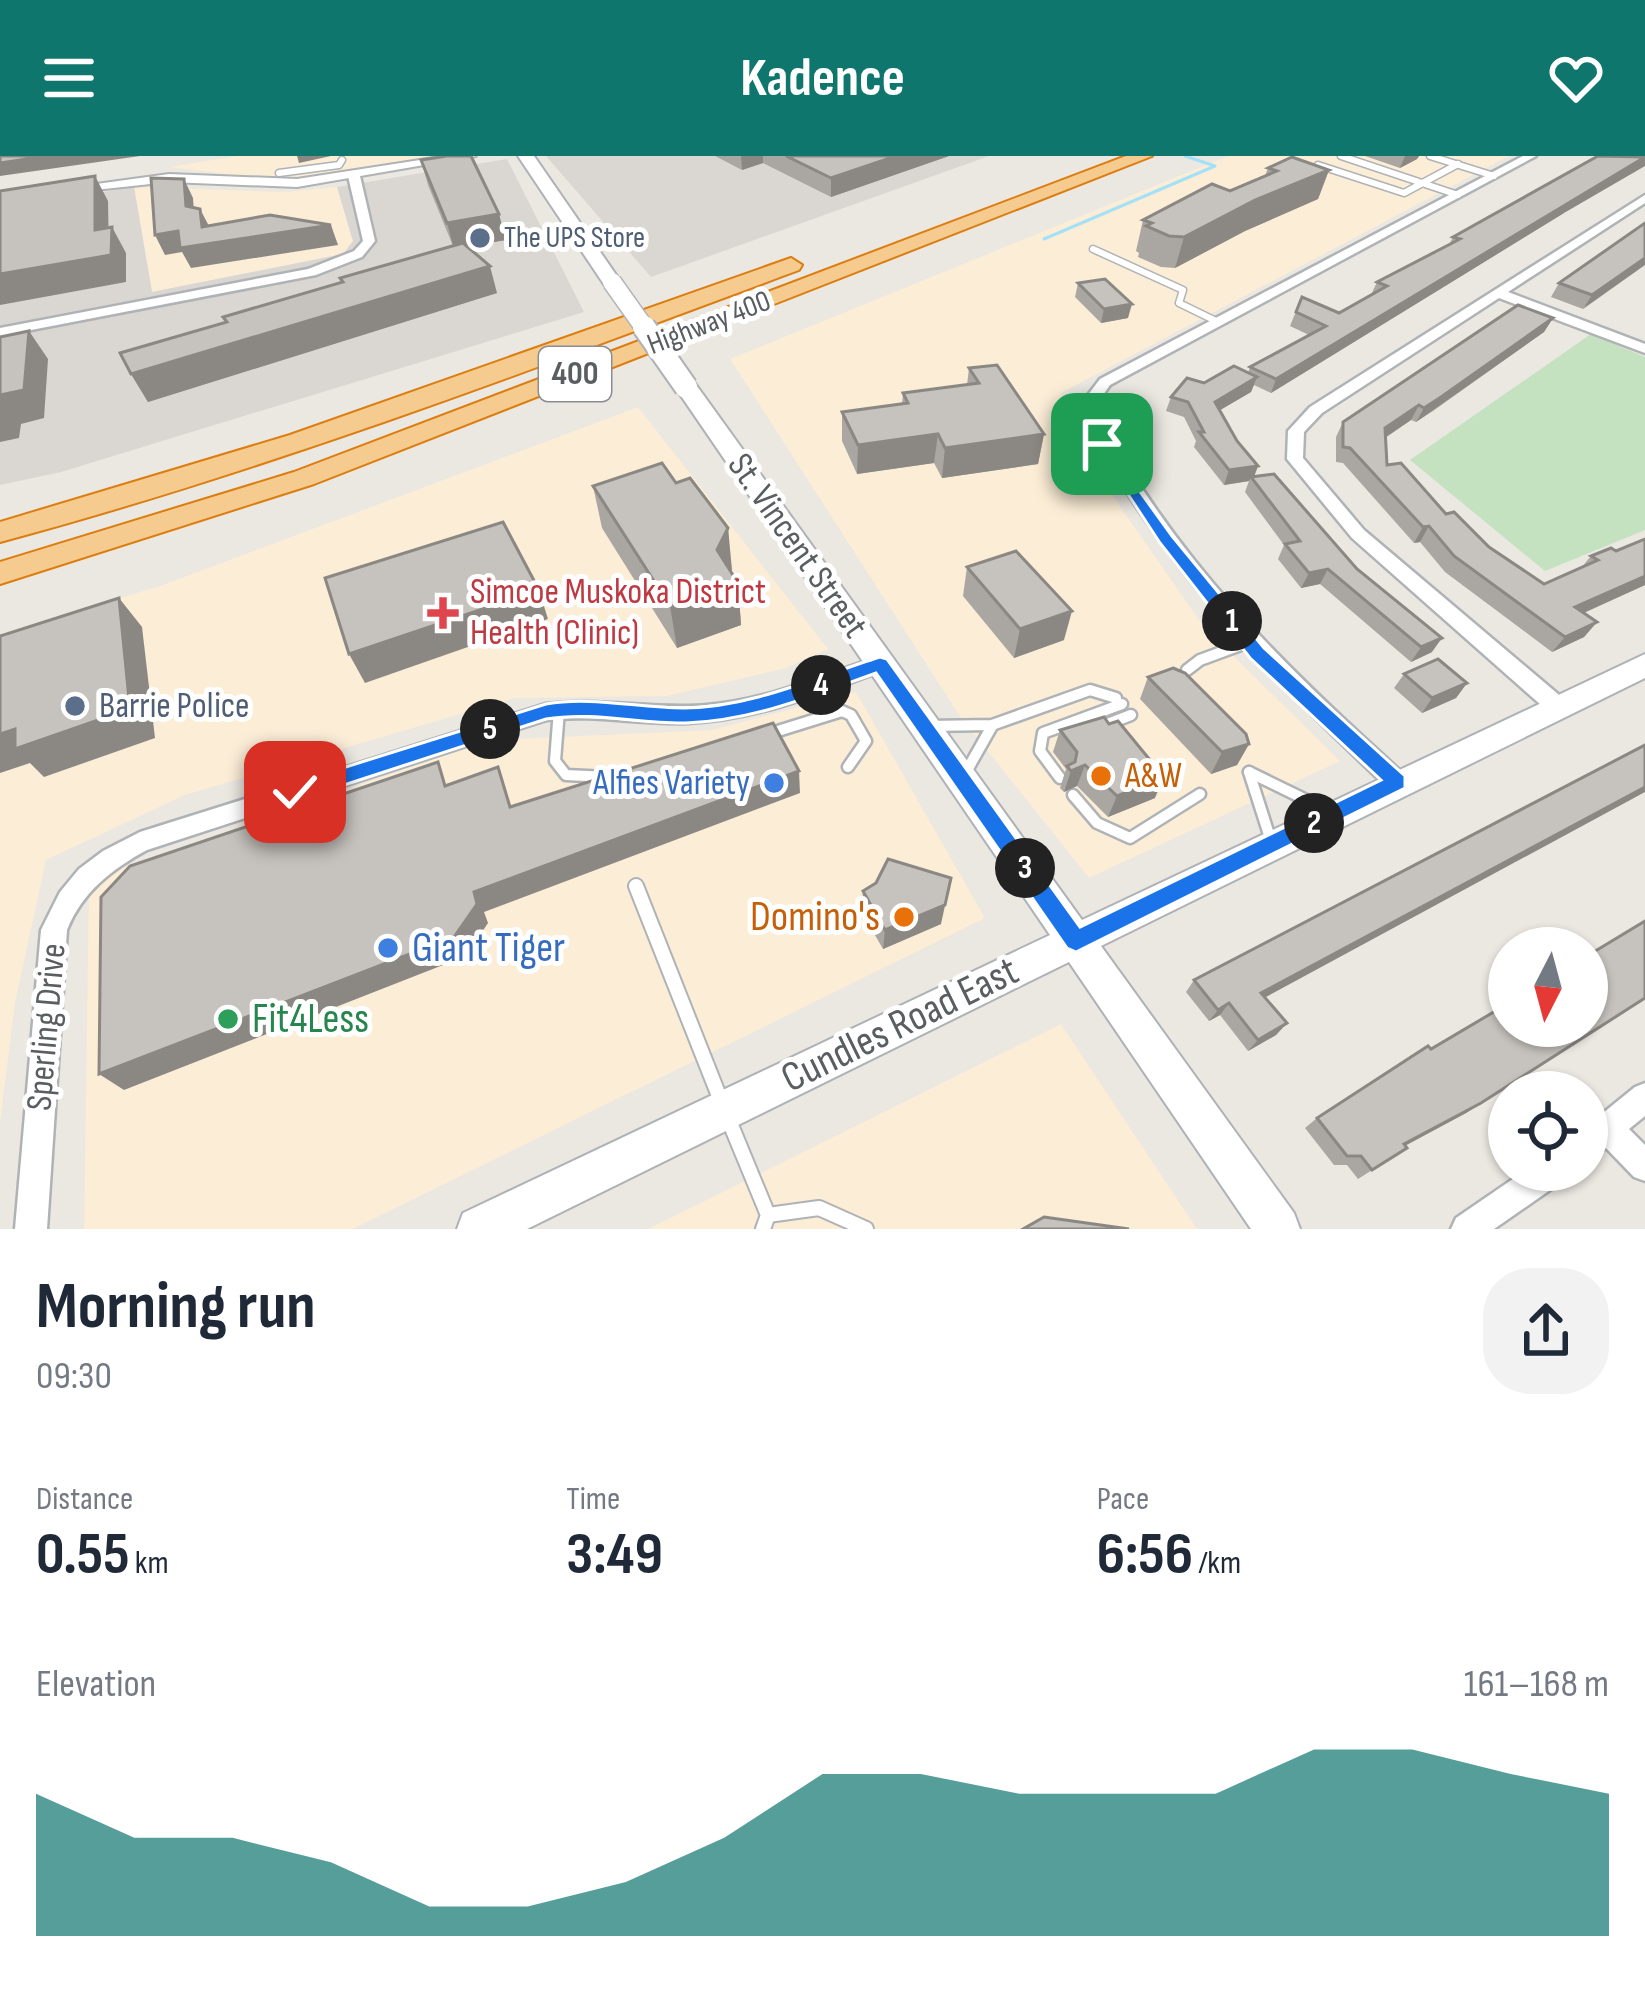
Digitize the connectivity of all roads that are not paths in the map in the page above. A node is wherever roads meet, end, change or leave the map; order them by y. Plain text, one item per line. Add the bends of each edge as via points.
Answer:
1 (470, 156) edge
2 (526, 156) edge
3 (1087, 156) edge
4 (1143, 156) edge
5 (1339, 156) edge
6 (1430, 156) edge
7 (1531, 156) edge
8 (339, 161) dead end
9 (1458, 164) junction
10 (279, 173) dead end
11 (354, 176) junction
12 (1494, 176) junction
13 (1423, 183) junction
14 (43, 193) edge
15 (1458, 195) junction
16 (1645, 198) edge
17 (1093, 249) dead end
18 (1501, 294) junction
19 (1218, 322) junction
20 (0, 332) edge
21 (1645, 350) edge
22 (0, 532) edge
23 (0, 573) edge
24 (1249, 642) junction
25 (880, 664) junction
26 (1645, 665) edge
27 (1187, 670) edge
28 (1123, 706) junction
29 (1557, 706) junction
30 (559, 710) junction
31 (992, 725) junction
32 (926, 726) junction
33 (757, 738) edge
34 (1066, 740) edge
35 (848, 767) dead end
36 (616, 775) edge
37 (1060, 778) dead end
38 (964, 781) junction
39 (1397, 782) junction
40 (1073, 794) dead end
41 (1200, 794) dead end
42 (1334, 814) junction
43 (1272, 844) junction
44 (636, 886) dead end
45 (1076, 940) junction
46 (1645, 1097) edge
47 (725, 1110) junction
48 (1608, 1129) edge
49 (1608, 1144) edge
50 (1645, 1166) edge
51 (1522, 1191) edge
52 (765, 1222) edge
53 (31, 1229) edge
54 (479, 1229) edge
55 (866, 1229) edge
56 (1278, 1229) edge
57 (1467, 1229) edge

1 - 11 street
2 - 25 main road, St. Vincent Street, bridge
3 - 22 highway, Highway 400 / 400 via 425,400
4 - 23 highway, Highway 400 / 400 via 304,478
5 - 13 lane
5 - 13 lane via 1318,165 1404,193
6 - 9 lane
7 - 12 street
8 - 10 lane
9 - 12 lane
9 - 13 lane
11 - 14 street via 274,184 140,179
11 - 20 street via 369,241 346,260
12 - 15 street
13 - 15 lane
15 - 19 street
16 - 18 street
17 - 19 lane via 1183,290 1179,303
18 - 21 street
18 - 29 street via 1316,410 1296,431 1295,459 1358,534
19 - 24 street via 1105,382 1086,408 1166,539
24 - 27 lane
24 - 39 street
25 - 30 street, Sperling Drive via 722,713
25 - 32 main road, St. Vincent Street
26 - 29 main road, Cundles Road East
28 - 31 lane via 1090,690
28 - 34 lane
28 - 37 lane via 1042,733 1040,751
29 - 39 main road, Cundles Road East
30 - 36 lane via 555,761 566,775
30 - 53 street, Sperling Drive via 140,842 80,883 54,930
31 - 32 lane
31 - 38 lane
32 - 38 main road, St. Vincent Street
33 - 35 lane via 842,711 866,741
38 - 45 main road, St. Vincent Street
39 - 42 main road, Cundles Road East
40 - 41 lane via 1094,823 1130,838
42 - 43 main road, Cundles Road East
42 - 43 lane via 1249,772
43 - 45 main road, Cundles Road East
44 - 47 lane
45 - 47 main road, Cundles Road East
45 - 56 main road, St. Vincent Street
46 - 48 street
47 - 52 lane
47 - 54 main road, Cundles Road East
49 - 50 street
51 - 57 street
52 - 55 lane via 819,1208

